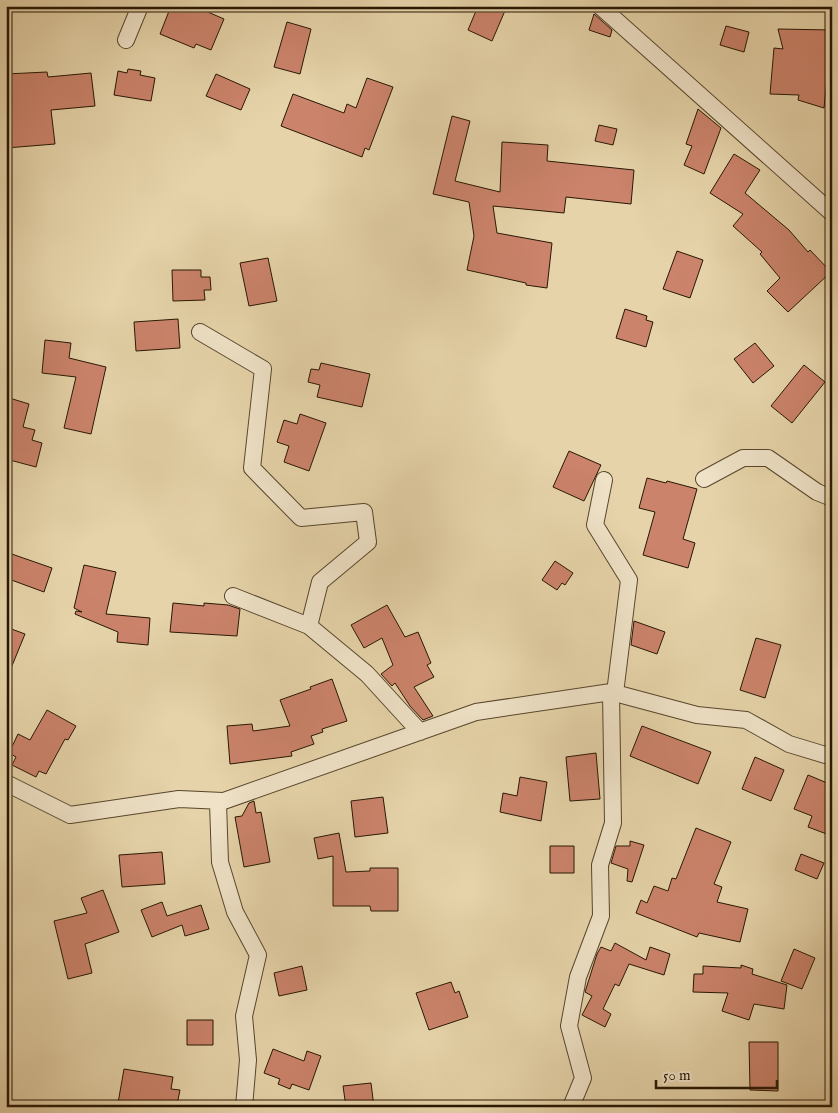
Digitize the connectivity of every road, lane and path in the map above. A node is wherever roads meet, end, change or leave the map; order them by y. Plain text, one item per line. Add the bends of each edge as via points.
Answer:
1 (140, 6) edge
2 (600, 6) edge
3 (126, 40) dead end
4 (832, 213) edge
5 (200, 332) dead end
6 (604, 480) dead end
7 (704, 480) dead end
8 (832, 498) edge
9 (233, 596) dead end
10 (309, 626) junction
11 (613, 693) junction
12 (420, 732) junction
13 (832, 757) edge
14 (6, 783) edge
15 (223, 801) junction
16 (244, 1107) edge
17 (571, 1107) edge

1 - 3 street
2 - 4 street
5 - 10 street via 263,369 252,468 301,518 364,512 368,542 320,582
6 - 11 street via 595,525 629,580
7 - 8 street via 743,458 768,458 817,492
9 - 10 street
10 - 12 street via 367,674
11 - 12 street via 476,712
11 - 13 street via 697,715 746,720 789,744
11 - 17 street via 613,823 600,864 601,916 578,977 568,1026 583,1078
12 - 15 street
14 - 15 street via 70,815 179,799
15 - 16 street via 218,803 220,862 235,912 258,956 244,1016 248,1060

